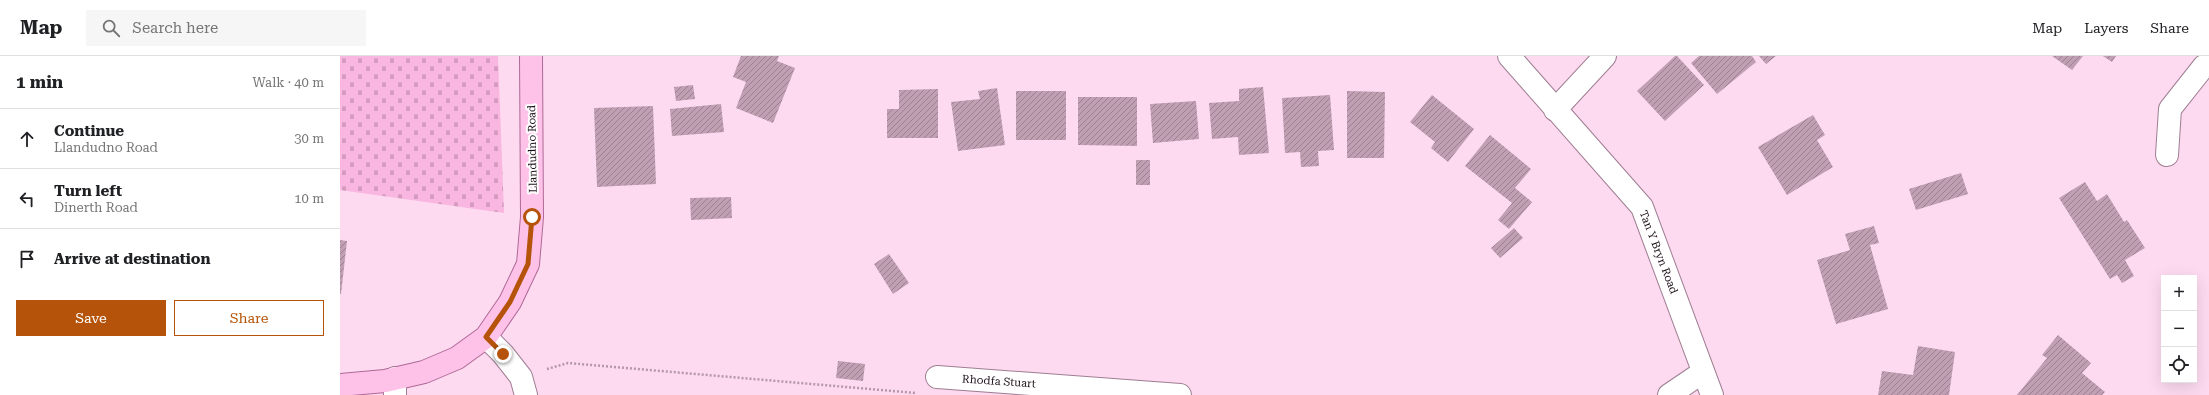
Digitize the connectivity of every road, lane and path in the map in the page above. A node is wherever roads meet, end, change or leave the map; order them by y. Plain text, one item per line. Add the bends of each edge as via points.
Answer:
1 (531, 56) edge
2 (1509, 56) edge
3 (1606, 56) edge
4 (2209, 65) edge
5 (1555, 110) junction
6 (2167, 155) dead end
7 (486, 337) junction
8 (1703, 372) junction
9 (937, 377) joint
10 (340, 385) edge
11 (523, 386) edge
12 (395, 387) edge
13 (1180, 395) edge
14 (1669, 395) edge
15 (1712, 395) edge

1 - 7 main road, Llandudno Road via 532,217 528,264 510,302
2 - 5 street, Tan Y Bryn Road
3 - 5 street
4 - 6 street via 2204,66 2170,110
5 - 8 street, Tan Y Bryn Road via 1642,207
7 - 11 street via 503,354
7 - 12 main road, Llandudno Road via 457,358
8 - 14 street
8 - 15 street, Tan Y Bryn Road
9 - 11 path via 917,393 568,363
9 - 13 street, Rhodfa Stuart
10 - 12 main road, Llandudno Road

